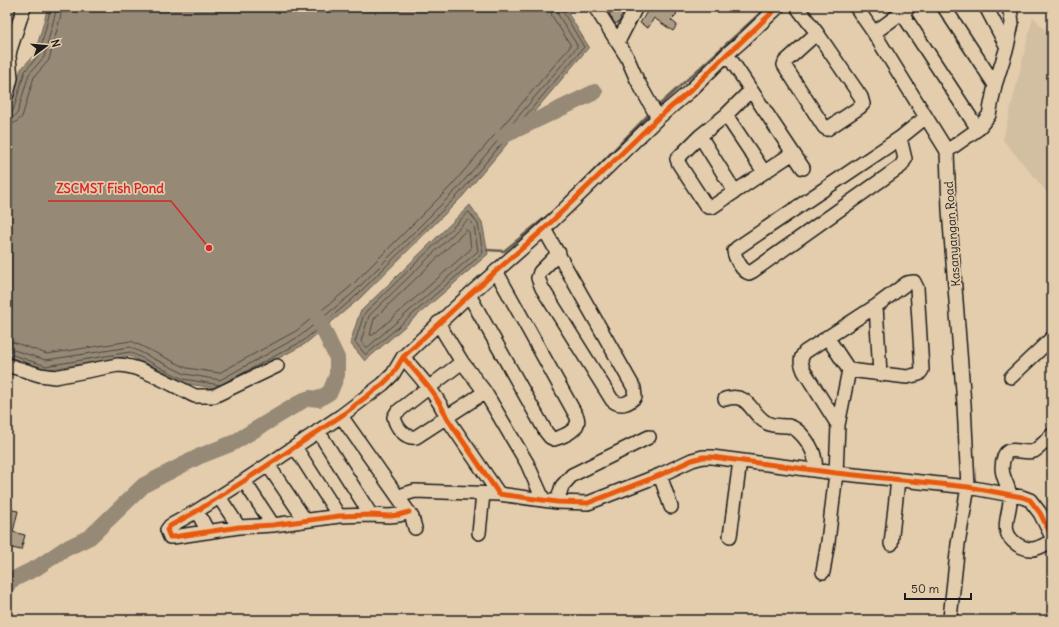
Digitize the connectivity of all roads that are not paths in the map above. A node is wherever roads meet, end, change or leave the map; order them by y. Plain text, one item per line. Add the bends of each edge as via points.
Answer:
1 (24, 7) edge
2 (595, 7) edge
3 (778, 7) edge
4 (797, 7) edge
5 (856, 7) edge
6 (944, 7) edge
7 (986, 7) edge
8 (1008, 7) edge
9 (634, 8) edge
10 (906, 10) edge
11 (817, 33) junction
12 (874, 33) junction
13 (618, 42) junction
14 (1007, 46) junction
15 (727, 54) junction
16 (8, 56) edge
17 (995, 85) junction
18 (751, 90) junction
19 (7, 94) edge
20 (726, 115) junction
21 (926, 116) junction
22 (658, 118) junction
23 (978, 128) junction
24 (700, 136) junction
25 (900, 138) junction
26 (947, 151) junction
27 (793, 153) junction
28 (803, 168) dead end
29 (764, 172) junction
30 (735, 192) junction
31 (544, 229) junction
32 (559, 253) junction
33 (496, 271) junction
34 (469, 295) junction
35 (876, 306) junction
36 (438, 323) junction
37 (828, 337) junction
38 (1052, 338) edge
39 (402, 357) junction
40 (462, 362) junction
41 (7, 365) edge
42 (278, 366) dead end
43 (849, 370) junction
44 (880, 374) junction
45 (1011, 377) dead end
46 (430, 388) junction
47 (485, 392) junction
48 (725, 399) dead end
49 (341, 416) junction
50 (447, 418) junction
51 (838, 425) junction
52 (318, 431) junction
53 (1052, 435) edge
54 (649, 437) dead end
55 (295, 447) junction
56 (740, 461) junction
57 (268, 465) junction
58 (815, 470) junction
59 (836, 473) junction
60 (660, 475) junction
61 (898, 480) junction
62 (244, 481) junction
63 (968, 487) junction
64 (483, 494) junction
65 (499, 494) junction
66 (1010, 495) junction
67 (219, 497) junction
68 (399, 498) junction
69 (543, 499) junction
70 (557, 502) junction
71 (671, 507) dead end
72 (197, 511) junction
73 (409, 512) junction
74 (371, 515) junction
75 (339, 516) junction
76 (305, 520) junction
77 (273, 525) junction
78 (239, 527) junction
79 (415, 528) dead end
80 (208, 532) junction
81 (479, 533) dead end
82 (730, 536) dead end
83 (1052, 537) edge
84 (1052, 541) edge
85 (891, 544) dead end
86 (823, 572) dead end
87 (950, 618) dead end

1 - 16 street
2 - 13 street
3 - 15 street
4 - 11 street
5 - 12 street, Kasanyangan Road
6 - 17 street
7 - 14 street
8 - 14 street via 1012,20
9 - 13 street
10 - 12 street
10 - 23 street
11 - 11 street via 863,104 827,129 784,65
12 - 21 street, Kasanyangan Road
13 - 22 street
14 - 17 street
15 - 18 street
15 - 22 street
16 - 19 street via 11,78
17 - 23 street via 989,115
18 - 20 street
18 - 27 street
20 - 24 street
20 - 29 street
21 - 25 street
21 - 26 street, Kasanyangan Road
22 - 31 street
23 - 26 street
24 - 30 street
24 - 30 street via 679,156 679,164 708,207
25 - 25 street via 737,248 734,256 746,272 753,271 901,166 905,159
26 - 63 street, Kasanyangan Road
27 - 28 street
27 - 29 street
29 - 30 street
31 - 32 street
31 - 33 street
32 - 32 street via 634,388 635,397 625,404 616,404 612,400 542,288 538,278 540,272
33 - 34 street
33 - 34 street via 577,416 577,426 568,433 554,439 546,432
34 - 36 street
35 - 37 street
35 - 44 street
35 - 44 street via 907,283 911,281 916,284 922,370 919,374 907,377
36 - 39 street
36 - 40 street
37 - 43 street
37 - 51 street via 805,352 800,362
38 - 45 street
39 - 46 street
39 - 49 street via 393,374 383,384
40 - 46 street
40 - 47 street
41 - 42 street via 55,377 127,365 194,396 203,397 229,390
43 - 44 street
43 - 51 street
46 - 50 street
46 - 50 street via 397,412 394,416 397,424 406,436 411,438
47 - 50 street
47 - 69 street via 527,463
48 - 58 street via 738,397 770,424 795,428 813,452
49 - 52 street
49 - 68 street
50 - 65 street
51 - 59 street
52 - 55 street
52 - 74 street
53 - 66 street via 1033,451 1010,450 1004,456 1002,476
54 - 70 street via 572,475 562,486
55 - 57 street
55 - 75 street
56 - 58 street
56 - 60 street via 703,457
56 - 82 street
57 - 62 street
57 - 76 street
58 - 59 street
59 - 61 street
59 - 86 street
60 - 70 street via 588,503
60 - 71 street
61 - 63 street
61 - 85 street
62 - 67 street
62 - 77 street
63 - 66 street
63 - 87 street, Kasanyangan Road via 958,544
64 - 65 street
64 - 68 street via 415,491
64 - 81 street
65 - 69 street
66 - 83 street via 1030,500
66 - 84 street via 1007,531 1009,537 1029,550
67 - 72 street
67 - 78 street
68 - 73 street
69 - 70 street
72 - 80 street
72 - 80 street via 168,527 170,537
73 - 74 street via 389,516
73 - 79 street
74 - 75 street
75 - 76 street
76 - 77 street
77 - 78 street
78 - 80 street

